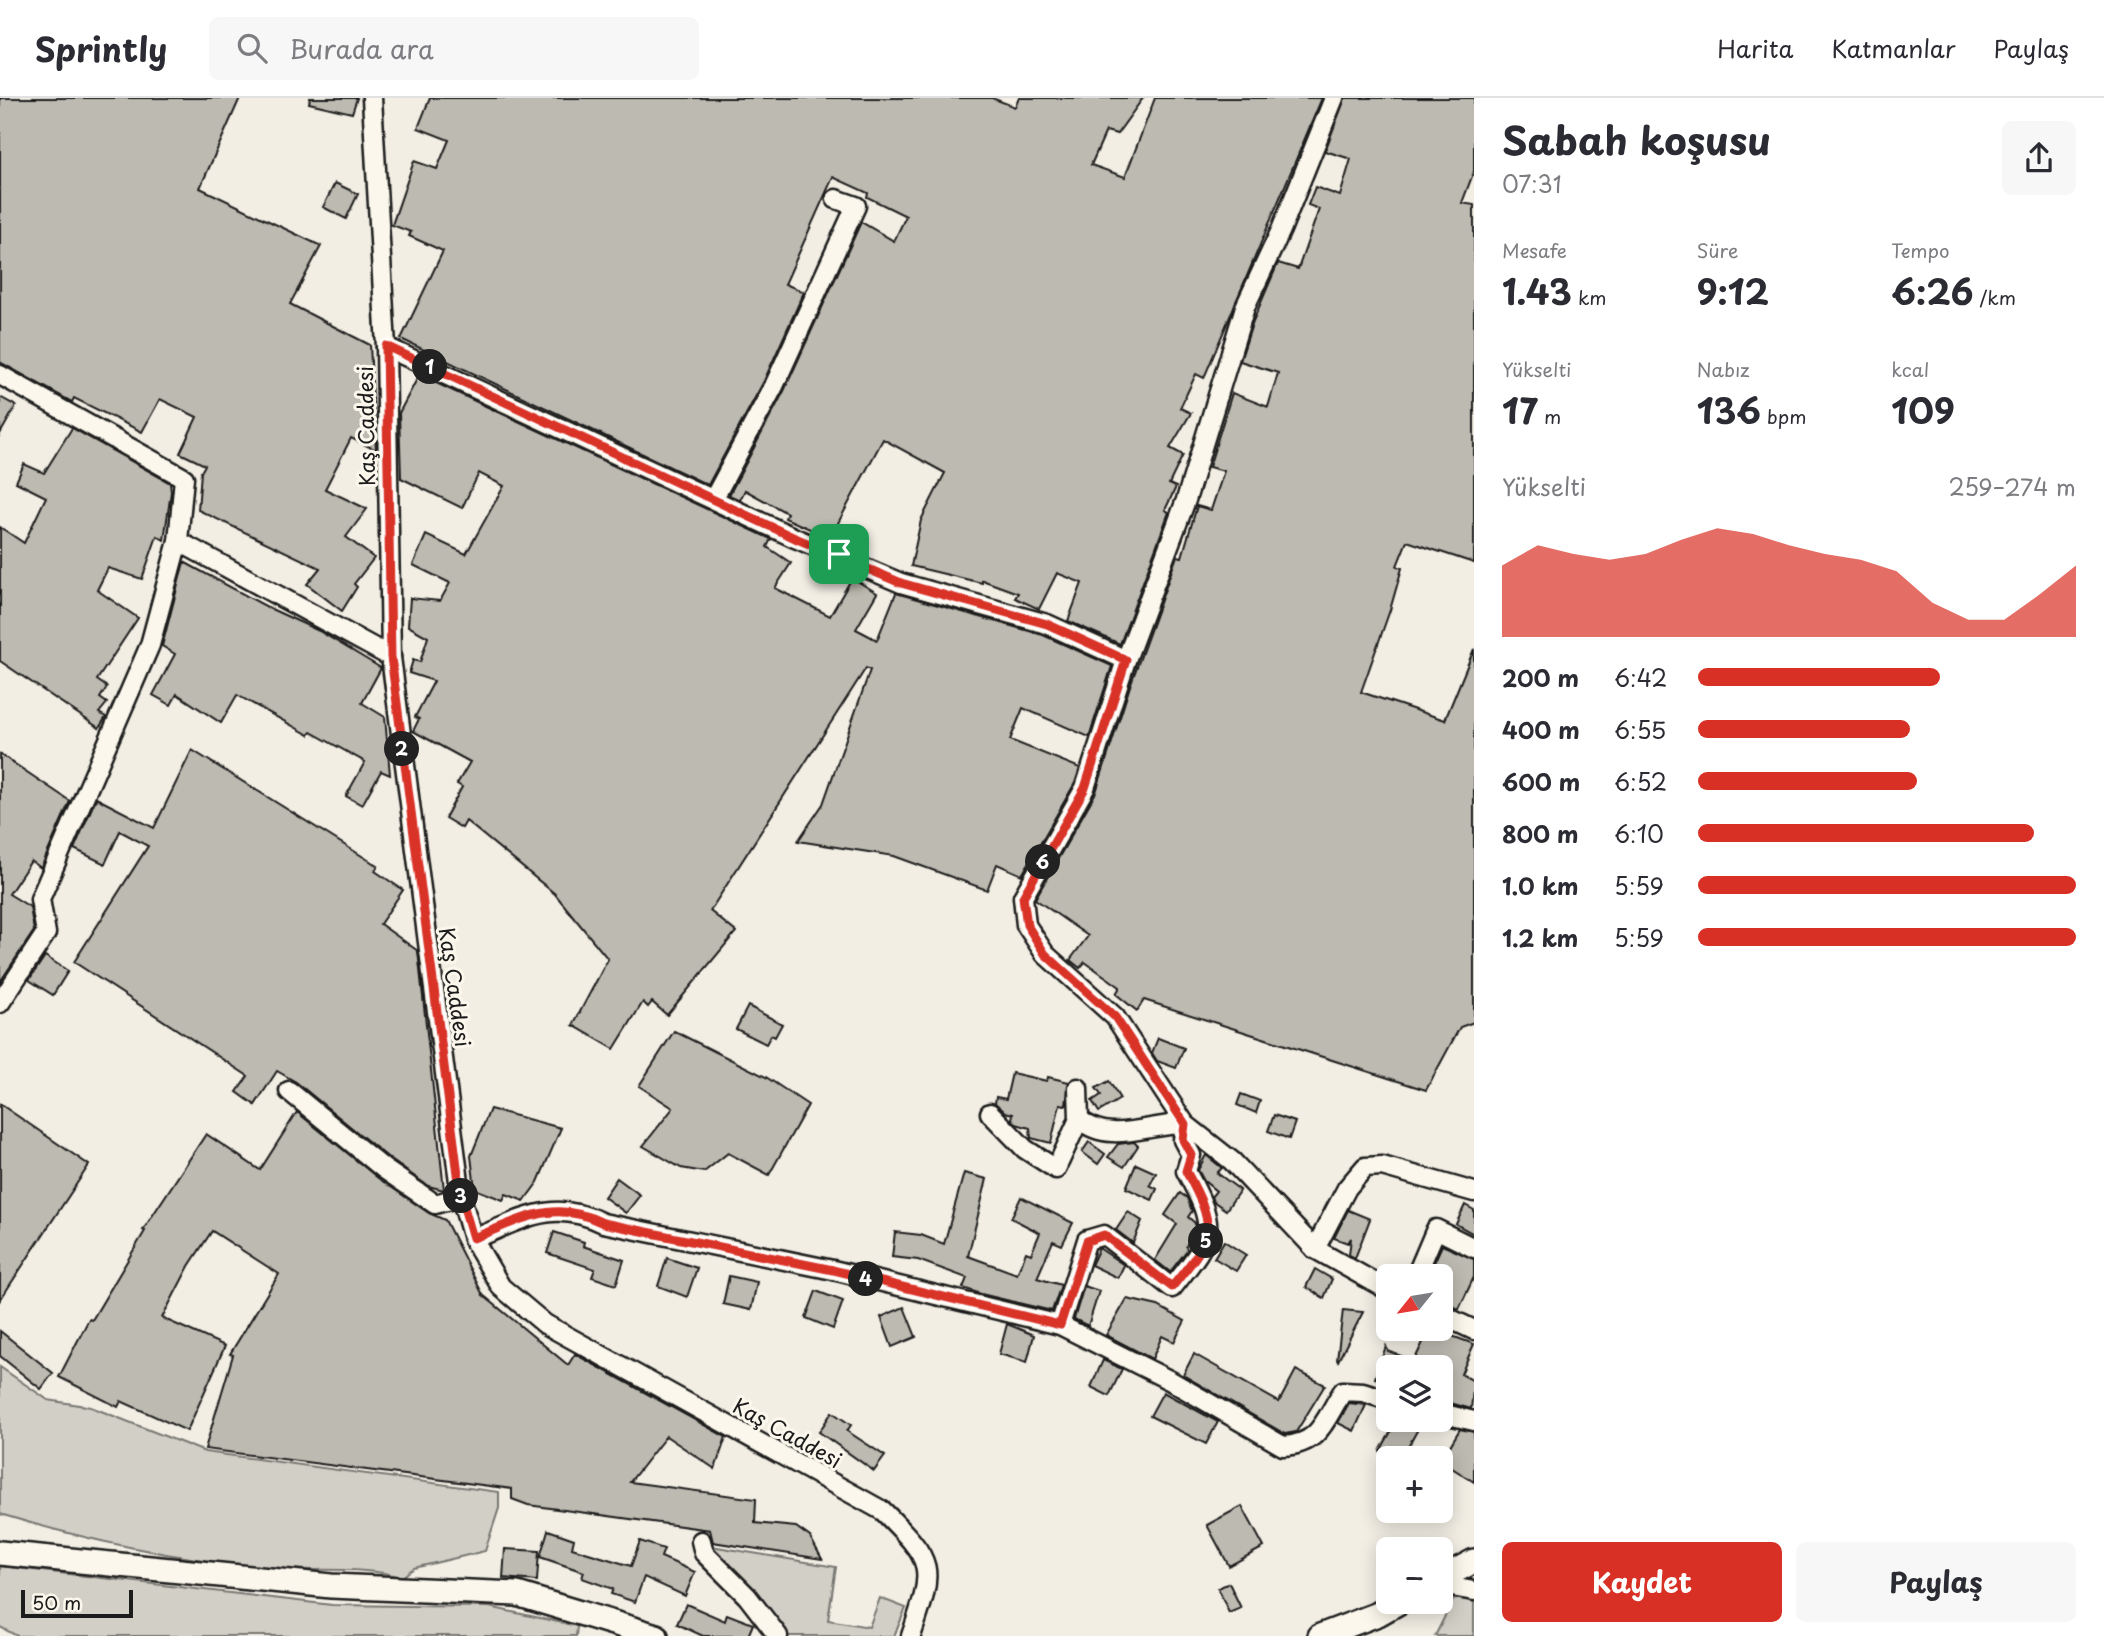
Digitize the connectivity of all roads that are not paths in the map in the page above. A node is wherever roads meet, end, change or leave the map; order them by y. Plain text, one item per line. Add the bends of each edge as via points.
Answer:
1 (372, 98) edge
2 (1334, 98) edge
3 (836, 199) dead end
4 (386, 346) junction
5 (0, 375) edge
6 (714, 498) junction
7 (178, 541) junction
8 (391, 657) junction
9 (1126, 660) junction
10 (0, 1003) edge
11 (1078, 1088) dead end
12 (289, 1091) dead end
13 (990, 1113) dead end
14 (1079, 1119) junction
15 (1185, 1124) junction
16 (1474, 1192) edge
17 (461, 1197) junction
18 (473, 1238) junction
19 (1474, 1248) edge
20 (1315, 1249) junction
21 (1421, 1264) edge
22 (1376, 1283) edge
23 (1453, 1320) edge
24 (1060, 1325) junction
25 (1474, 1330) edge
26 (1376, 1396) edge
27 (1453, 1416) edge
28 (1474, 1421) edge
29 (701, 1541) dead end
30 (0, 1553) edge
31 (1474, 1561) edge
32 (1453, 1572) edge
33 (1453, 1587) edge
34 (1474, 1591) edge
35 (1378, 1614) edge
36 (656, 1636) edge
37 (778, 1636) edge
38 (911, 1636) edge
39 (1320, 1636) edge

1 - 4 street, Kaş Caddesi
2 - 9 street via 1245,307 1186,500
3 - 6 street via 856,206 775,386
4 - 6 street
4 - 8 street, Kaş Caddesi
5 - 7 street via 184,478
6 - 9 street via 901,583 1047,624
7 - 8 street
7 - 10 street via 150,645 40,899 46,933
8 - 17 street, Kaş Caddesi
9 - 15 street via 1085,788 1023,897 1027,925 1045,954 1115,1017
11 - 14 street
12 - 17 street via 384,1169 435,1204
13 - 14 street via 1025,1149 1056,1169
14 - 15 street via 1092,1130 1142,1132
15 - 20 street via 1232,1161
15 - 24 street via 1183,1140 1191,1155 1186,1171 1202,1200 1209,1226 1206,1245 1172,1287 1104,1235 1087,1241
16 - 20 street via 1382,1166 1364,1167 1347,1188
17 - 18 street, Kaş Caddesi
18 - 24 street via 561,1209 603,1223 833,1270
18 - 38 street, Kaş Caddesi via 501,1287 545,1324 883,1511 913,1541 926,1562 926,1591
19 - 21 street via 1436,1228
20 - 22 street
23 - 25 street
24 - 26 street via 1171,1381 1283,1446 1304,1445 1316,1434 1343,1391
27 - 28 street
29 - 37 street via 704,1553
30 - 36 main road via 331,1586 517,1594
31 - 32 main road
33 - 34 street
35 - 39 main road

